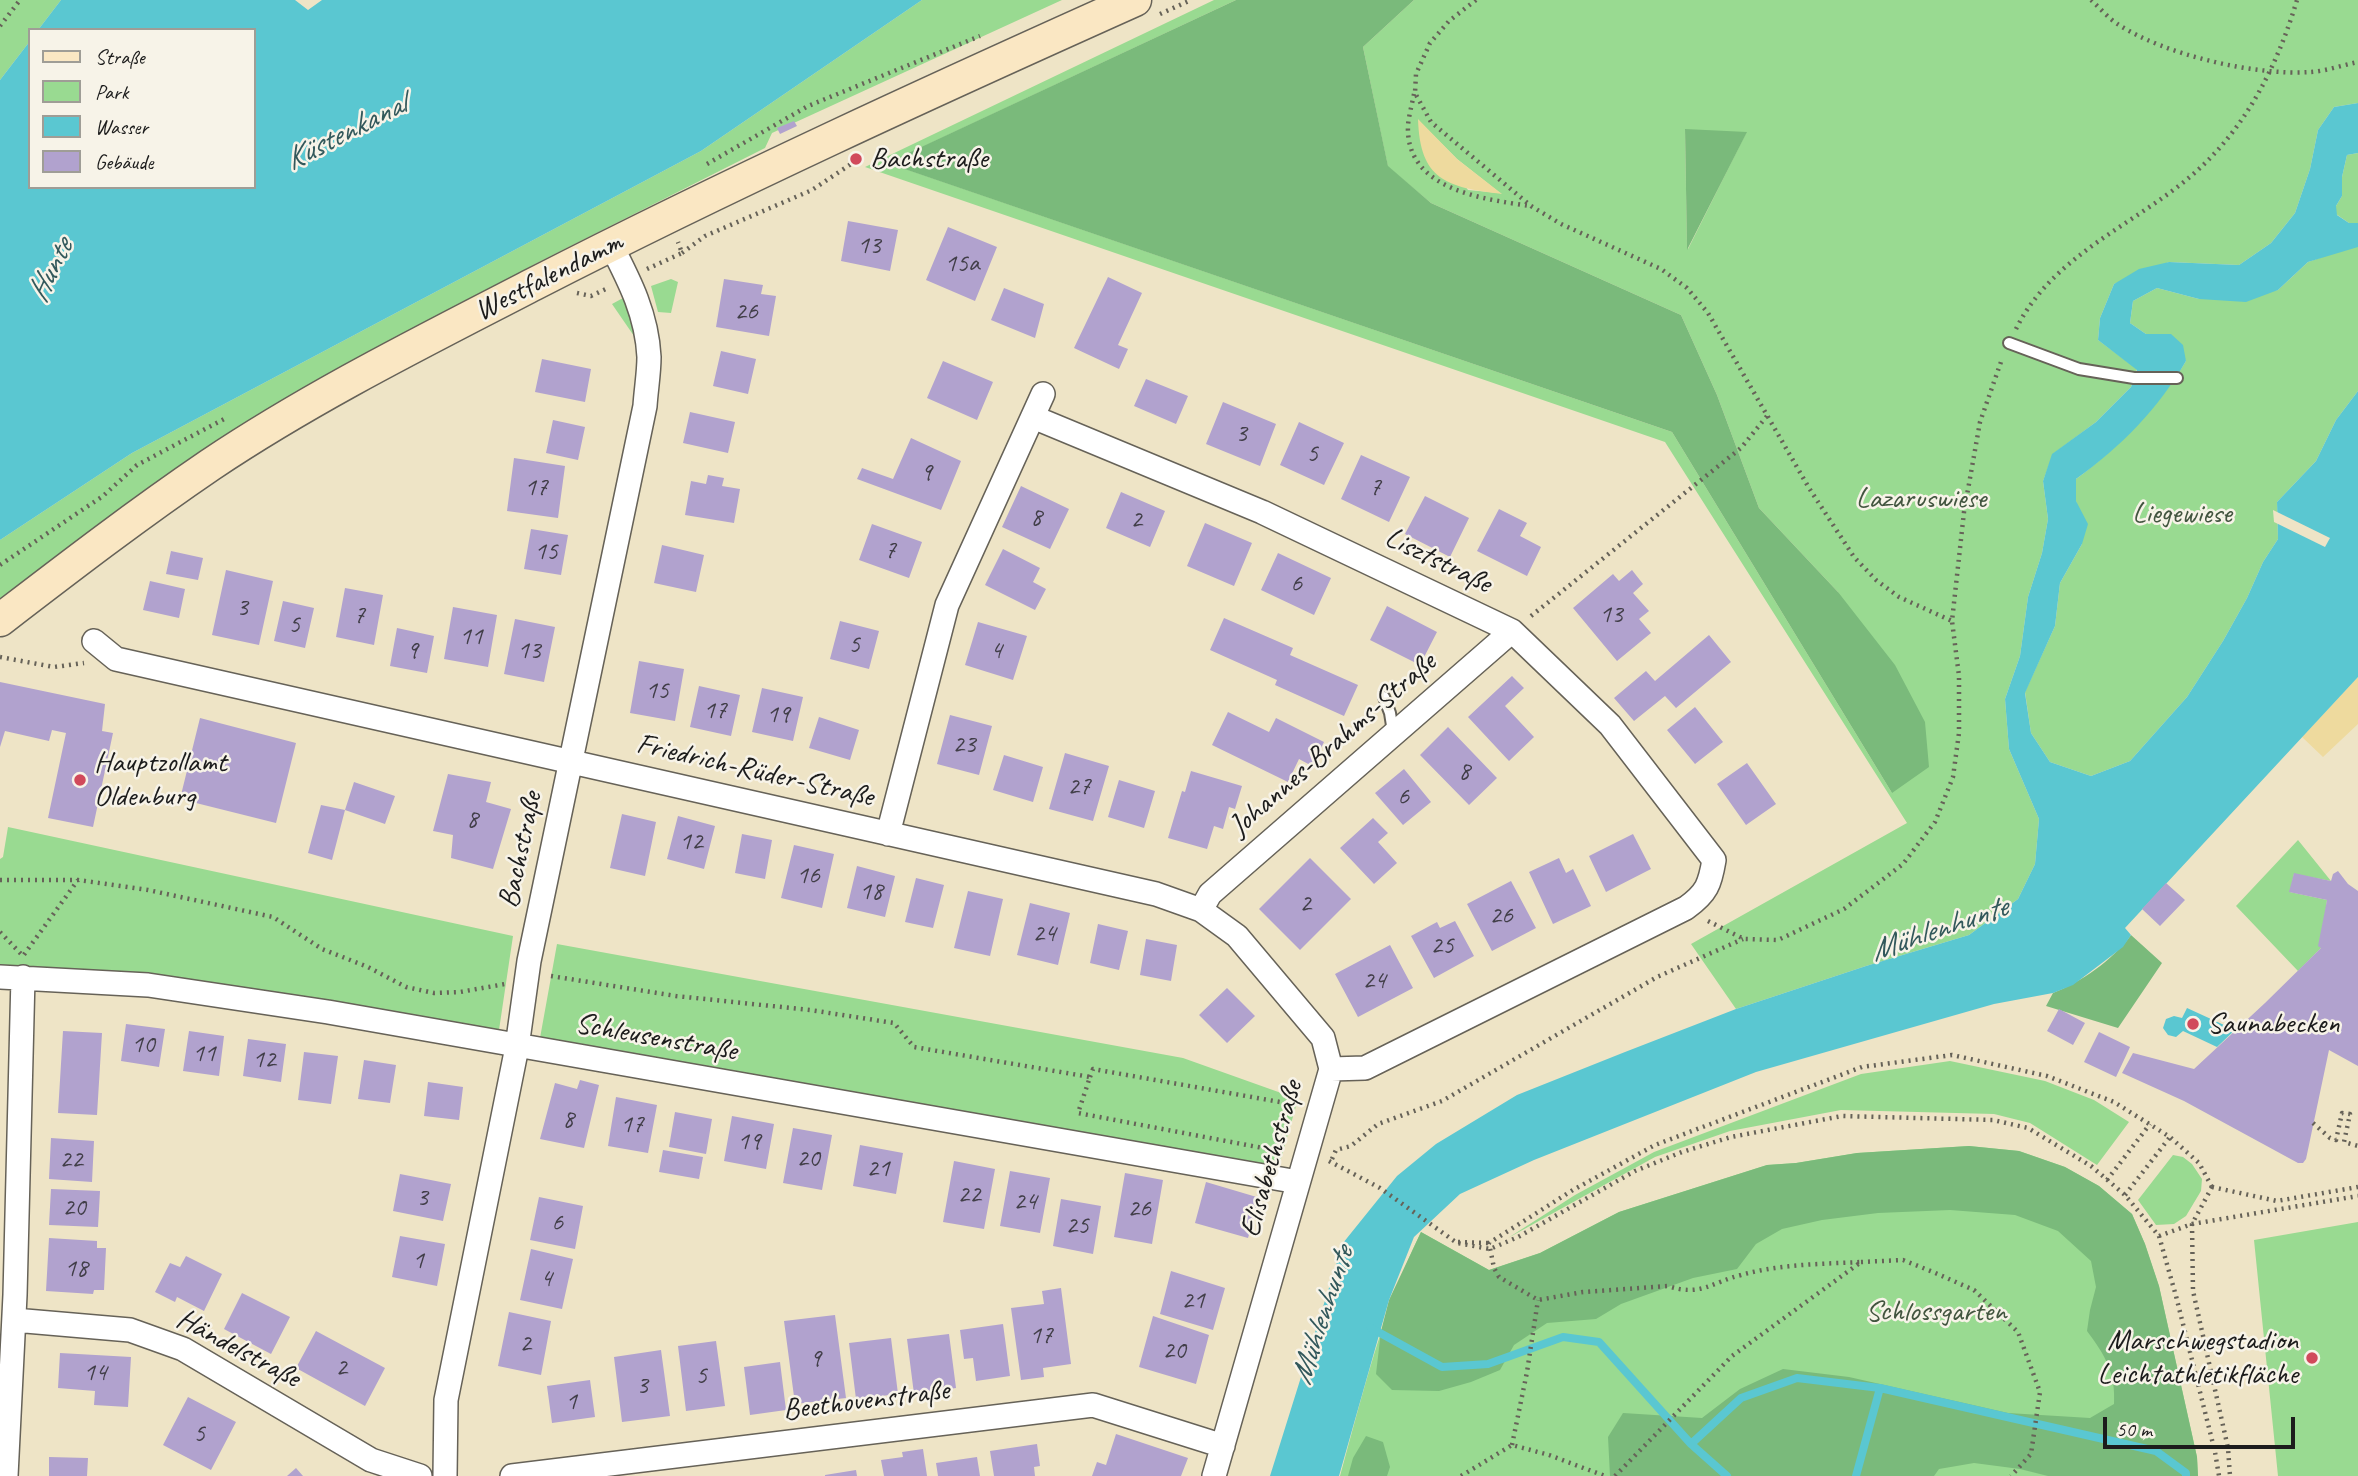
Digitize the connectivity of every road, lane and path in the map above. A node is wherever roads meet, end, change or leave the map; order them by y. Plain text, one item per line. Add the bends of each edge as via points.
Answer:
1 (20, 0) edge
2 (1135, 0) edge
3 (1476, 0) edge
4 (2091, 0) edge
5 (2297, 0) edge
6 (0, 26) edge
7 (2358, 62) edge
8 (2269, 73) junction
9 (1415, 93) junction
10 (1531, 206) junction
11 (611, 245) junction
12 (2009, 343) junction
13 (2177, 378) dead end
14 (1043, 394) dead end
15 (1767, 416) junction
16 (1033, 417) junction
17 (0, 620) edge
18 (1952, 621) junction
19 (1512, 631) junction
20 (94, 641) dead end
21 (0, 657) edge
22 (116, 659) junction
23 (1384, 696) dead end
24 (1393, 735) junction
25 (572, 761) junction
26 (888, 834) junction
27 (0, 880) edge
28 (78, 880) junction
29 (1710, 883) joint
30 (1686, 908) junction
31 (1201, 910) junction
32 (0, 932) edge
33 (1744, 939) junction
34 (0, 977) edge
35 (23, 977) junction
36 (526, 983) junction
37 (517, 1046) junction
38 (1331, 1069) junction
39 (1090, 1077) junction
40 (1318, 1109) junction
41 (2313, 1123) dead end
42 (2150, 1124) junction
43 (2170, 1136) junction
44 (2358, 1146) edge
45 (1289, 1153) dead end
46 (2107, 1180) junction
47 (1298, 1182) junction
48 (2212, 1187) junction
49 (2358, 1187) edge
50 (2125, 1195) junction
51 (2358, 1196) edge
52 (2192, 1224) junction
53 (2159, 1236) junction
54 (1489, 1246) junction
55 (1861, 1262) junction
56 (1538, 1300) junction
57 (14, 1320) junction
58 (1512, 1445) junction
59 (1223, 1446) junction
60 (6, 1476) edge
61 (420, 1476) edge
62 (444, 1476) edge
63 (512, 1476) edge
64 (1214, 1476) edge
65 (1461, 1476) edge
66 (1605, 1476) edge
67 (1615, 1476) edge
68 (2011, 1476) edge
69 (2219, 1476) edge
70 (2230, 1476) edge

1 - 6 path
2 - 11 street, Westfalendamm via 888,110
3 - 9 path via 1430,43 1416,74
4 - 8 path via 2117,24 2148,41 2179,53
5 - 8 path
7 - 8 path via 2313,72
8 - 12 path via 2256,100 2218,148 2192,175 2063,268 2037,297
9 - 10 path via 1431,122
9 - 10 path via 1408,126 1411,147 1437,182 1487,200
10 - 15 path via 1661,269 1687,288 1708,313
11 - 17 street, Westfalendamm via 315,400 211,464
11 - 25 street, Bachstraße via 640,304 649,360 645,406
12 - 13 lane via 2079,369
12 - 18 path via 1980,422
14 - 16 street
15 - 18 path via 1854,557 1899,597
15 - 19 path via 1741,448
16 - 19 street, Lisztstraße via 1262,512
16 - 26 street via 947,605
18 - 33 path via 1959,676 1959,733 1953,777 1935,822 1903,864 1844,909 1778,940
19 - 24 street, Johannes-Brahms-Straße
19 - 29 street, Lisztstraße via 1611,725 1714,859
20 - 22 street, Friedrich-Rüder-Straße
21 - 22 path via 54,667
22 - 25 street, Friedrich-Rüder-Straße
23 - 24 lane
24 - 31 street, Johannes-Brahms-Straße via 1210,894
25 - 26 street, Friedrich-Rüder-Straße
25 - 36 street, Bachstraße
26 - 31 street, Friedrich-Rüder-Straße via 1156,894
27 - 28 path
28 - 32 path via 23,956
28 - 36 path via 273,917 322,949 406,987 434,993
29 - 30 street, Elisabethstraße
30 - 33 path
30 - 38 street, Elisabethstraße via 1365,1068
31 - 38 street, Friedrich-Rüder-Straße via 1237,936 1323,1038
33 - 54 path via 1657,977 1442,1101 1378,1124 1351,1146 1336,1150 1332,1161 1457,1242
34 - 35 street, Schleusenstraße
35 - 37 street, Schleusenstraße via 148,985
35 - 57 street
36 - 37 street, Bachstraße
36 - 39 path via 553,975 676,996 894,1023 914,1047
37 - 47 street, Schleusenstraße
37 - 62 street, Bachstraße via 446,1400
38 - 40 street, Elisabethstraße
39 - 40 path via 1093,1069
39 - 45 path via 1079,1113
40 - 47 street, Elisabethstraße
41 - 44 path via 2336,1140 2342,1113 2350,1114 2344,1142
42 - 43 path
42 - 46 path
42 - 54 path via 2114,1102 2047,1076 1952,1055 1862,1067 1655,1145 1573,1190
43 - 48 path via 2199,1163
43 - 50 path
46 - 50 path
46 - 54 path via 2028,1128 1993,1120 1842,1116 1731,1137 1682,1152 1635,1171 1518,1237
47 - 59 street, Elisabethstraße
48 - 49 path via 2277,1201
48 - 52 path
50 - 53 path
51 - 52 path
52 - 53 path
52 - 70 path via 2193,1291 2228,1448
53 - 69 path
54 - 56 path via 1499,1277
55 - 56 path via 1740,1275 1708,1288 1668,1286
55 - 67 path via 1732,1356
55 - 68 path via 1903,1260 1974,1290 2018,1332 2040,1392 2031,1454
56 - 58 path
57 - 60 street
57 - 61 street, Händelstraße via 130,1330 184,1349 371,1460
58 - 65 path
58 - 66 path
59 - 63 street, Beethovenstraße via 1093,1405
59 - 64 street, Elisabethstraße

